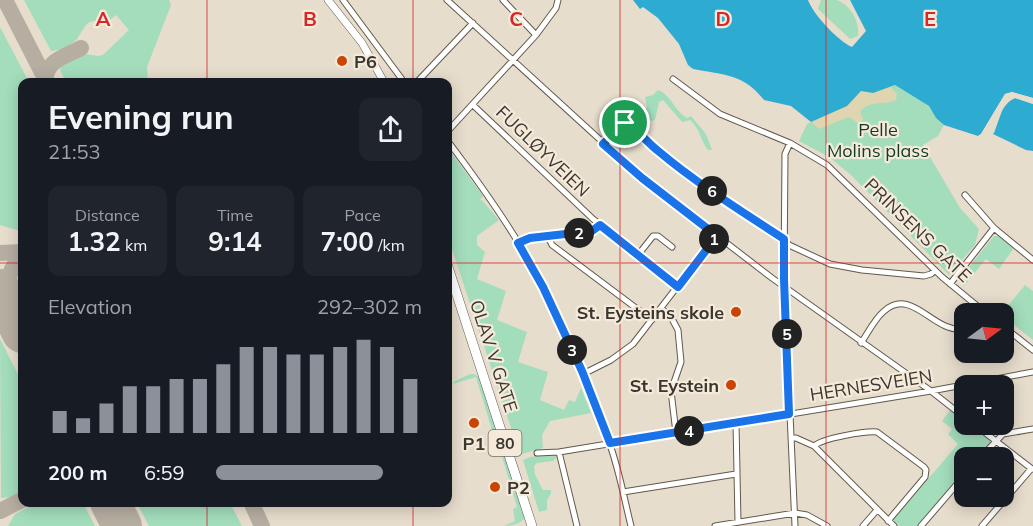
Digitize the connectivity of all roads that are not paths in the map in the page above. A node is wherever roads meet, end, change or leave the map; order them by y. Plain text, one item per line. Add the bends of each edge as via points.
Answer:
1 (328, 0) edge
2 (343, 0) edge
3 (447, 0) edge
4 (503, 0) edge
5 (558, 0) edge
6 (473, 23) junction
7 (536, 35) junction
8 (513, 60) junction
9 (382, 78) edge
10 (401, 78) edge
11 (421, 78) edge
12 (673, 79) dead end
13 (473, 105) junction
14 (452, 127) edge
15 (790, 143) junction
16 (603, 144) junction
17 (452, 147) edge
18 (965, 195) dead end
19 (600, 225) junction
20 (994, 228) junction
21 (717, 236) junction
22 (548, 237) junction
23 (784, 239) junction
24 (518, 243) junction
25 (672, 247) dead end
26 (638, 255) junction
27 (1033, 260) edge
28 (935, 270) junction
29 (452, 279) edge
30 (950, 284) junction
31 (785, 286) junction
32 (678, 287) junction
33 (973, 303) edge
34 (661, 308) junction
35 (652, 320) junction
36 (954, 330) edge
37 (1014, 335) edge
38 (861, 343) junction
39 (1033, 350) edge
40 (1033, 372) edge
41 (583, 374) junction
42 (931, 391) junction
43 (954, 409) edge
44 (789, 414) junction
45 (736, 423) junction
46 (1033, 429) edge
47 (676, 433) junction
48 (988, 435) edge
49 (791, 438) junction
50 (995, 441) junction
51 (610, 443) junction
52 (814, 446) junction
53 (990, 447) edge
54 (559, 452) junction
55 (537, 453) dead end
56 (1032, 470) edge
57 (736, 474) junction
58 (954, 488) edge
59 (623, 492) junction
60 (878, 510) junction
61 (795, 513) junction
62 (888, 521) junction
63 (738, 522) junction
64 (532, 526) edge
65 (577, 526) edge
66 (631, 526) edge
67 (715, 526) edge
68 (795, 526) edge
69 (827, 526) edge
70 (863, 526) edge
71 (894, 526) edge
72 (921, 526) edge
73 (982, 526) edge

1 - 9 street via 362,44
2 - 10 street
3 - 6 street
4 - 7 street
5 - 7 street
6 - 8 street
6 - 11 street
7 - 8 street
8 - 13 street
8 - 16 street
12 - 15 street, PRINSENS GATE via 720,114
13 - 14 street
13 - 19 street, FUGLØYVEIEN
15 - 23 street via 785,154
15 - 28 street, PRINSENS GATE via 843,178
16 - 21 street
16 - 23 street via 628,123 686,173
17 - 24 street
18 - 20 street
19 - 22 street via 592,231
19 - 26 street, FUGLØYVEIEN
20 - 27 street
20 - 30 street
21 - 31 street
21 - 32 street
22 - 24 street
22 - 35 street via 552,245
23 - 28 street via 789,245 842,267 924,276
23 - 31 street
24 - 41 street
25 - 26 street via 652,236
26 - 32 street, FUGLØYVEIEN
28 - 30 street, PRINSENS GATE
29 - 64 highway, OLAV V GATE / 80
30 - 33 street, PRINSENS GATE
31 - 38 street
31 - 44 street
32 - 34 street
34 - 35 street
34 - 47 street via 676,322 679,338 681,362 671,391
35 - 41 street via 625,351
36 - 38 street via 920,309 898,304 882,313
37 - 39 street
38 - 42 street
40 - 42 street, HERNESVEIEN
41 - 51 street
42 - 43 street
42 - 44 street, HERNESVEIEN
44 - 45 street, HERNESVEIEN
44 - 49 street
45 - 47 street, HERNESVEIEN
45 - 57 street
46 - 50 street via 1003,434
47 - 51 street, HERNESVEIEN
48 - 50 street
49 - 52 street
49 - 61 street
50 - 53 street
50 - 56 street
51 - 54 street, HERNESVEIEN
51 - 59 street
52 - 60 street
52 - 62 street via 821,441 873,431 924,467 925,477
54 - 55 street, HERNESVEIEN
54 - 65 street
56 - 73 street
57 - 59 street
57 - 63 street
58 - 72 street
59 - 66 street
60 - 62 street
60 - 70 street
61 - 63 street
61 - 68 street
61 - 69 street via 807,514
62 - 71 street
63 - 67 street

